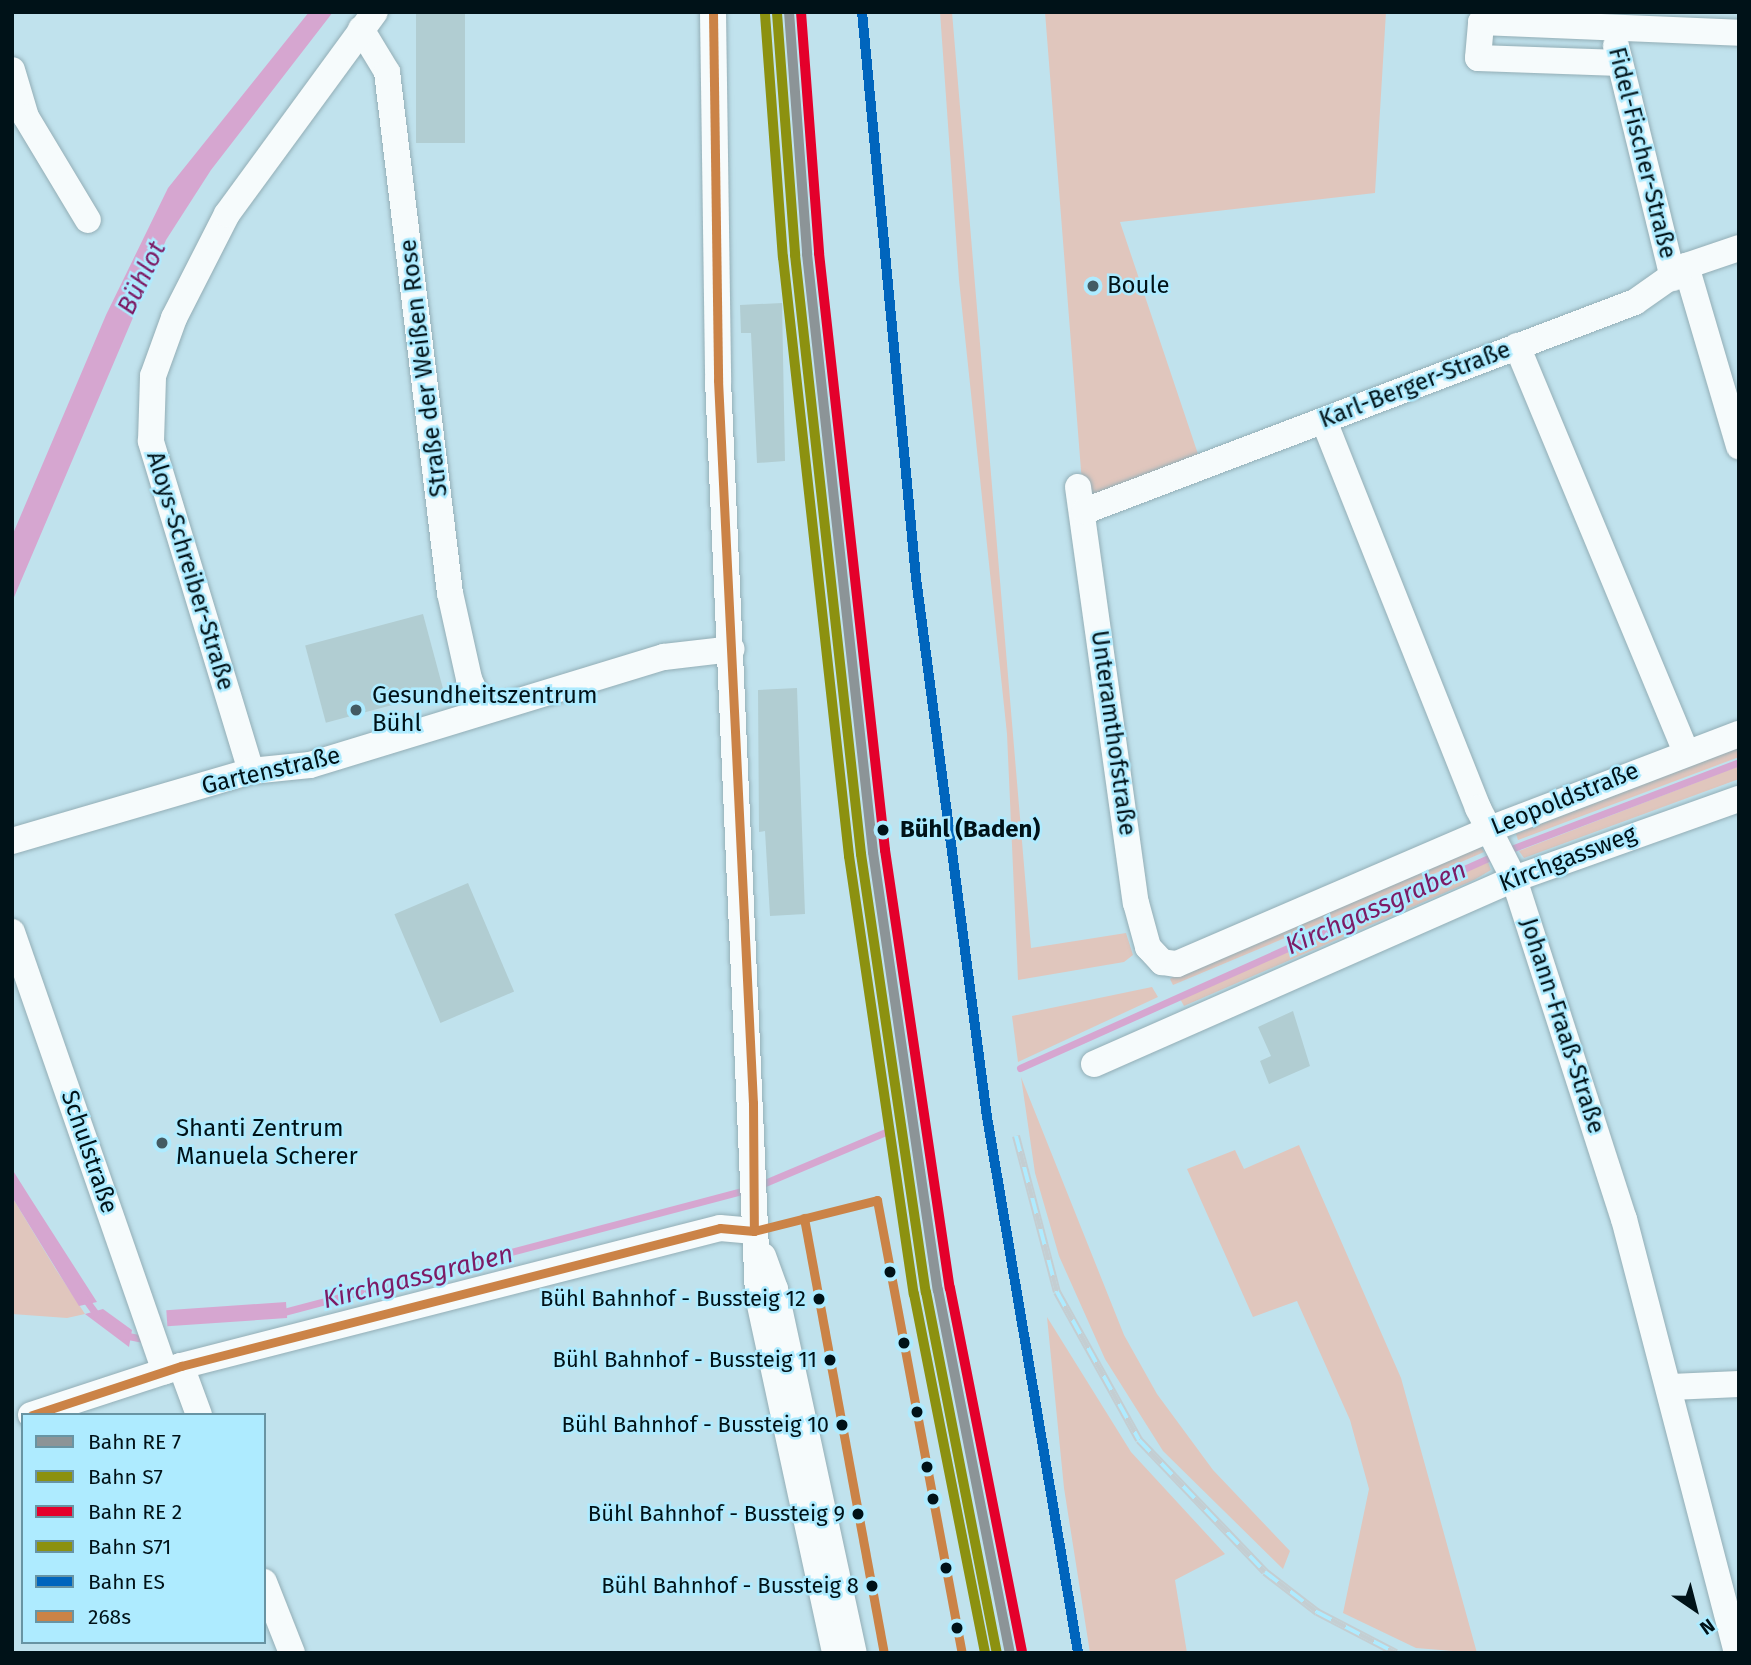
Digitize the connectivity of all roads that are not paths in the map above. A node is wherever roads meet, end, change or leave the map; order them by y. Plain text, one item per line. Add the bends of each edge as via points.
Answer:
1 (713, 12) edge
2 (368, 21) edge
3 (1611, 28) junction
4 (1739, 33) edge
5 (1620, 63) junction
6 (12, 70) edge
7 (88, 220) dead end
8 (1739, 248) edge
9 (1680, 272) junction
10 (1517, 346) junction
11 (1324, 421) junction
12 (1739, 446) edge
13 (1078, 500) joint
14 (732, 649) junction
15 (483, 710) junction
16 (1739, 734) edge
17 (1686, 752) junction
18 (251, 771) junction
19 (1739, 799) edge
20 (1493, 833) junction
21 (12, 841) edge
22 (1511, 872) junction
23 (12, 932) edge
24 (1162, 961) joint
25 (1094, 1064) dead end
26 (754, 1231) junction
27 (165, 1355) junction
28 (1739, 1384) edge
29 (1671, 1387) junction
30 (35, 1413) edge
31 (198, 1413) edge
32 (266, 1588) edge
33 (292, 1653) edge
34 (835, 1653) edge
35 (854, 1653) edge
36 (1737, 1653) edge

1 - 14 street via 718,380
2 - 15 street, Straße der Weißen Rose via 387,72 450,593 469,679
2 - 18 street, Aloys-Schreiber-Straße via 227,214 174,318 153,376 151,441
3 - 4 street
3 - 5 street, Fidel-Fischer-Straße
3 - 5 street via 1481,22 1478,58
5 - 9 street, Fidel-Fischer-Straße
6 - 7 street via 26,117
8 - 9 street, Karl-Berger-Straße
9 - 10 street, Karl-Berger-Straße via 1636,302
9 - 12 street, Fidel-Fischer-Straße
10 - 11 street, Karl-Berger-Straße
10 - 17 street
11 - 13 street, Karl-Berger-Straße
11 - 20 street, Johann-Fraaß-Straße
13 - 24 street, Unteramthofstraße via 1133,891 1148,947
14 - 15 street, Gartenstraße via 664,657
14 - 26 street
15 - 18 street, Gartenstraße via 310,765
16 - 17 street, Leopoldstraße
17 - 20 street, Leopoldstraße
18 - 21 street, Gartenstraße
19 - 22 street, Kirchgassweg
20 - 22 street, Johann-Fraaß-Straße
20 - 24 street, Leopoldstraße via 1177,964
22 - 25 street, Kirchgassweg
22 - 29 street, Johann-Fraaß-Straße via 1624,1219
23 - 27 street, Schulstraße
26 - 27 street via 720,1228
26 - 34 street via 758,1296
26 - 35 street via 775,1289
27 - 30 street
27 - 31 street, Schulstraße
28 - 29 street
29 - 36 street, Johann-Fraaß-Straße
32 - 33 street

